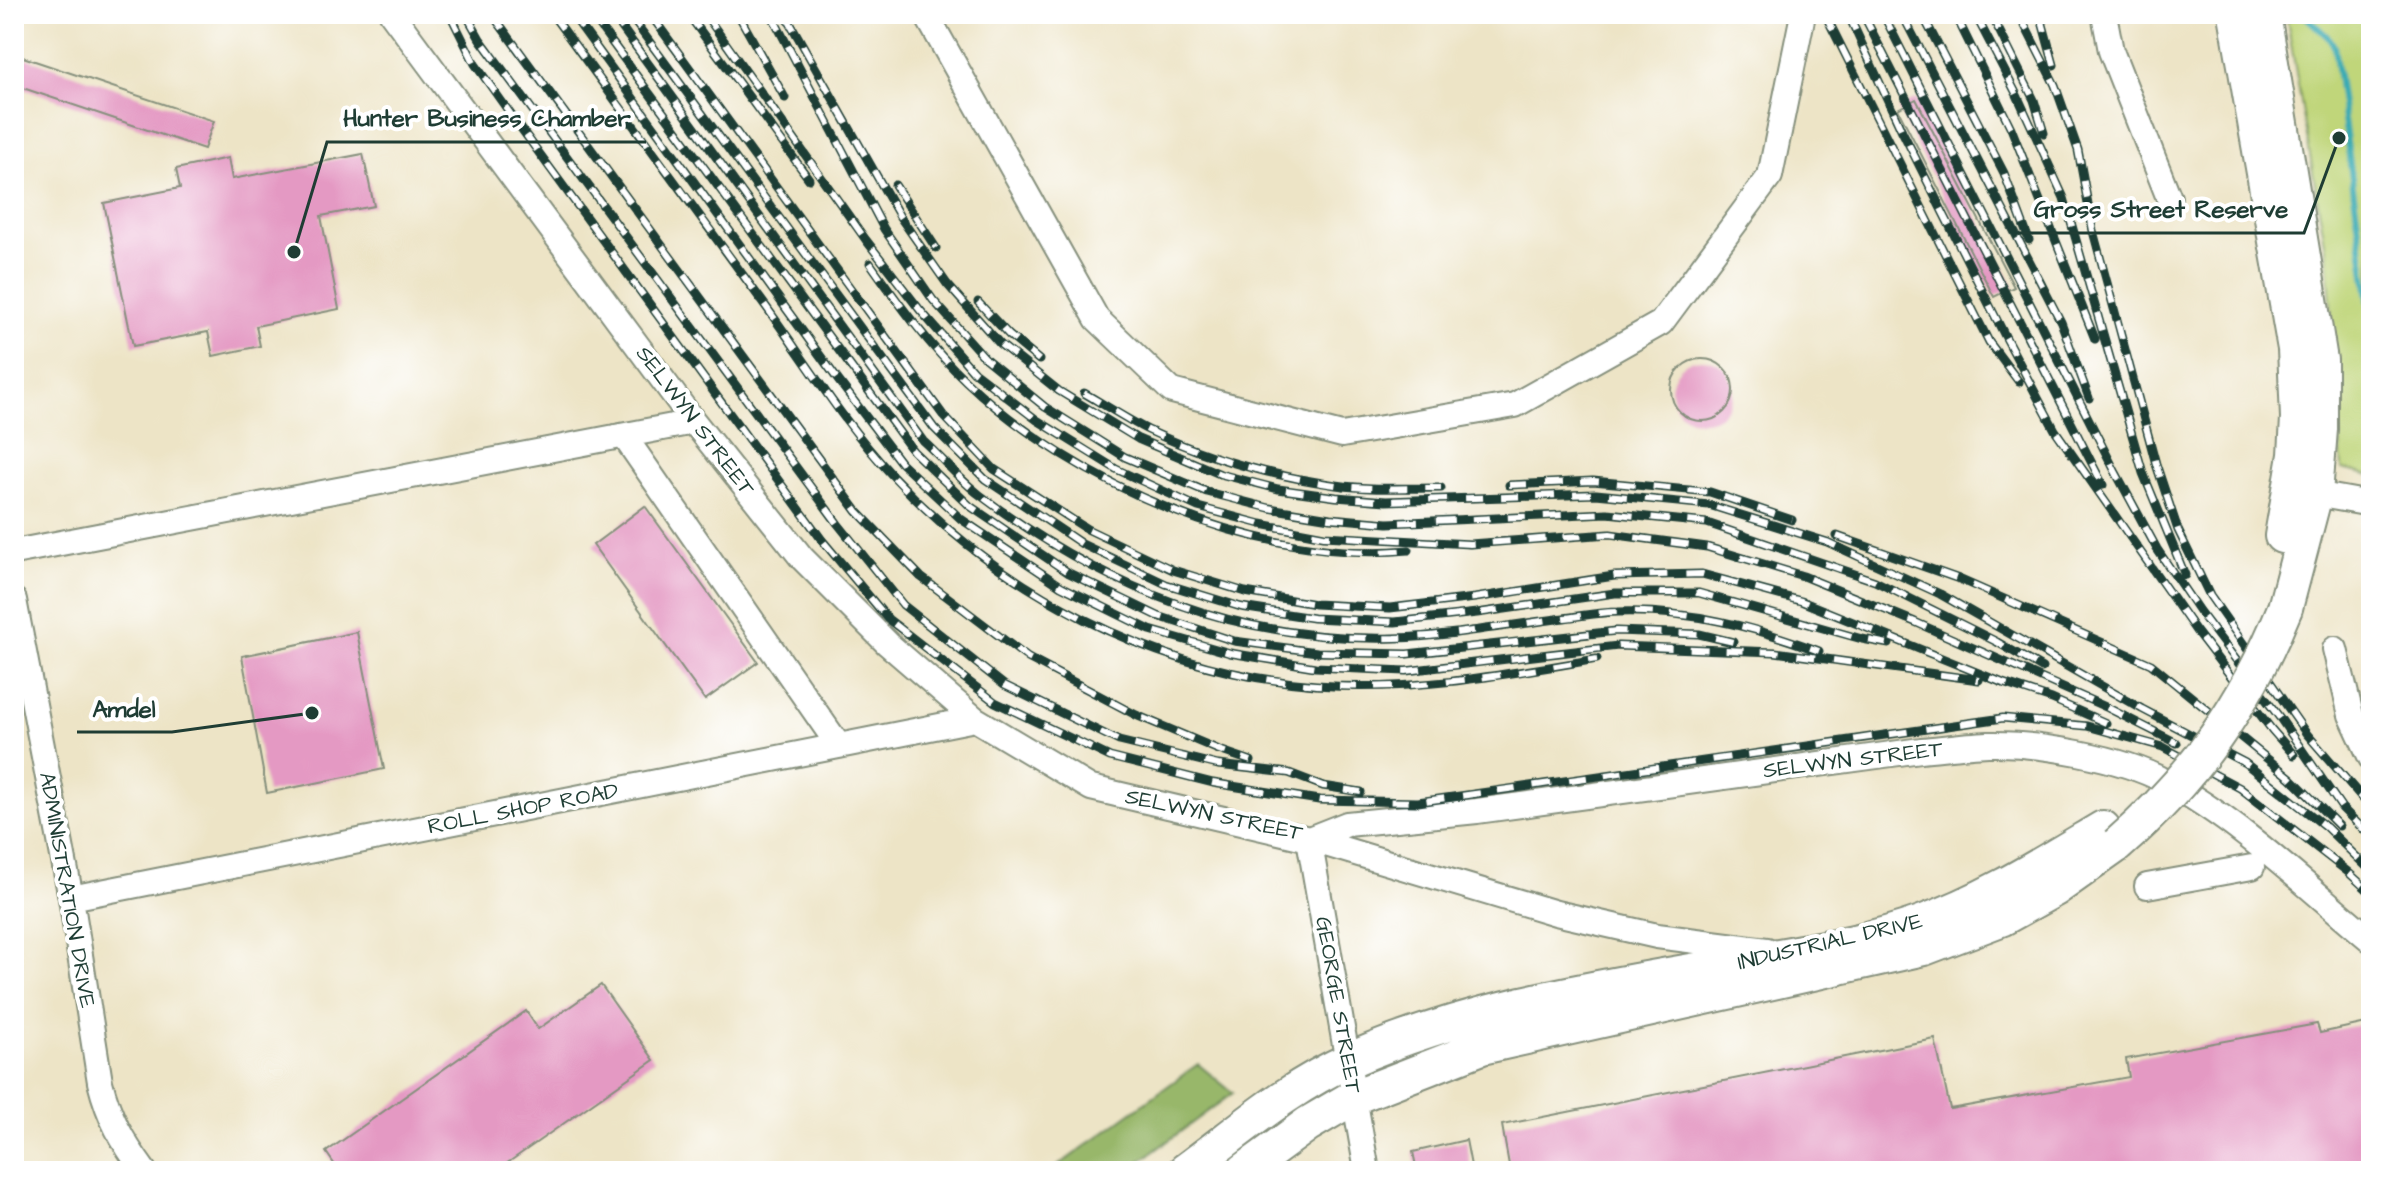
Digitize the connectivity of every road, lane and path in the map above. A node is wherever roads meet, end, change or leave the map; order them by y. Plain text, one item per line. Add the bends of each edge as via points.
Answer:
1 (392, 14) edge
2 (926, 14) edge
3 (1800, 14) edge
4 (2104, 14) edge
5 (2236, 14) edge
6 (2263, 14) edge
7 (2169, 198) dead end
8 (694, 422) junction
9 (624, 436) junction
10 (2315, 494) junction
11 (2371, 504) edge
12 (14, 552) edge
13 (14, 600) edge
14 (2275, 603) junction
15 (2335, 649) dead end
16 (975, 719) junction
17 (839, 746) junction
18 (2371, 758) edge
19 (2110, 836) junction
20 (1309, 839) junction
21 (2252, 867) dead end
22 (2147, 886) dead end
23 (71, 898) junction
24 (2371, 940) edge
25 (1793, 953) junction
26 (1347, 1061) junction
27 (1354, 1097) junction
28 (144, 1171) edge
29 (1185, 1171) edge
30 (1244, 1171) edge
31 (1367, 1171) edge

1 - 8 street, SELWYN STREET
2 - 3 street via 1097,319 1172,391 1342,435 1515,405 1661,323 1770,176
4 - 7 street via 2111,51
5 - 14 highway, INDUSTRIAL DRIVE via 2295,349 2298,418
6 - 10 highway, INDUSTRIAL DRIVE via 2320,360
8 - 9 street
8 - 16 street, SELWYN STREET via 802,558 888,644
9 - 12 street
9 - 17 street
10 - 11 street
10 - 14 highway, INDUSTRIAL DRIVE
13 - 23 street, ADMINISTRATION DRIVE
14 - 19 highway, INDUSTRIAL DRIVE, bridge via 2253,678 2214,741 2143,822
15 - 18 street via 2351,715
16 - 17 street, ROLL SHOP ROAD
16 - 20 street, SELWYN STREET via 1091,788
17 - 23 street, ROLL SHOP ROAD
19 - 25 highway, INDUSTRIAL DRIVE via 1920,924
19 - 27 highway, INDUSTRIAL DRIVE via 2055,889 2003,918 1924,948 1482,1047
20 - 24 street, SELWYN STREET via 1347,824 1921,750 1989,744 2043,747 2106,759 2163,779 2219,814
20 - 25 street via 1556,913 1657,936
20 - 26 street, GEORGE STREET
21 - 22 street
23 - 28 street, ADMINISTRATION DRIVE via 106,1108
25 - 26 highway, INDUSTRIAL DRIVE via 1560,995 1461,1019
26 - 27 street, GEORGE STREET
26 - 29 highway, INDUSTRIAL DRIVE via 1296,1089
27 - 30 highway, INDUSTRIAL DRIVE
27 - 31 street, GEORGE STREET

